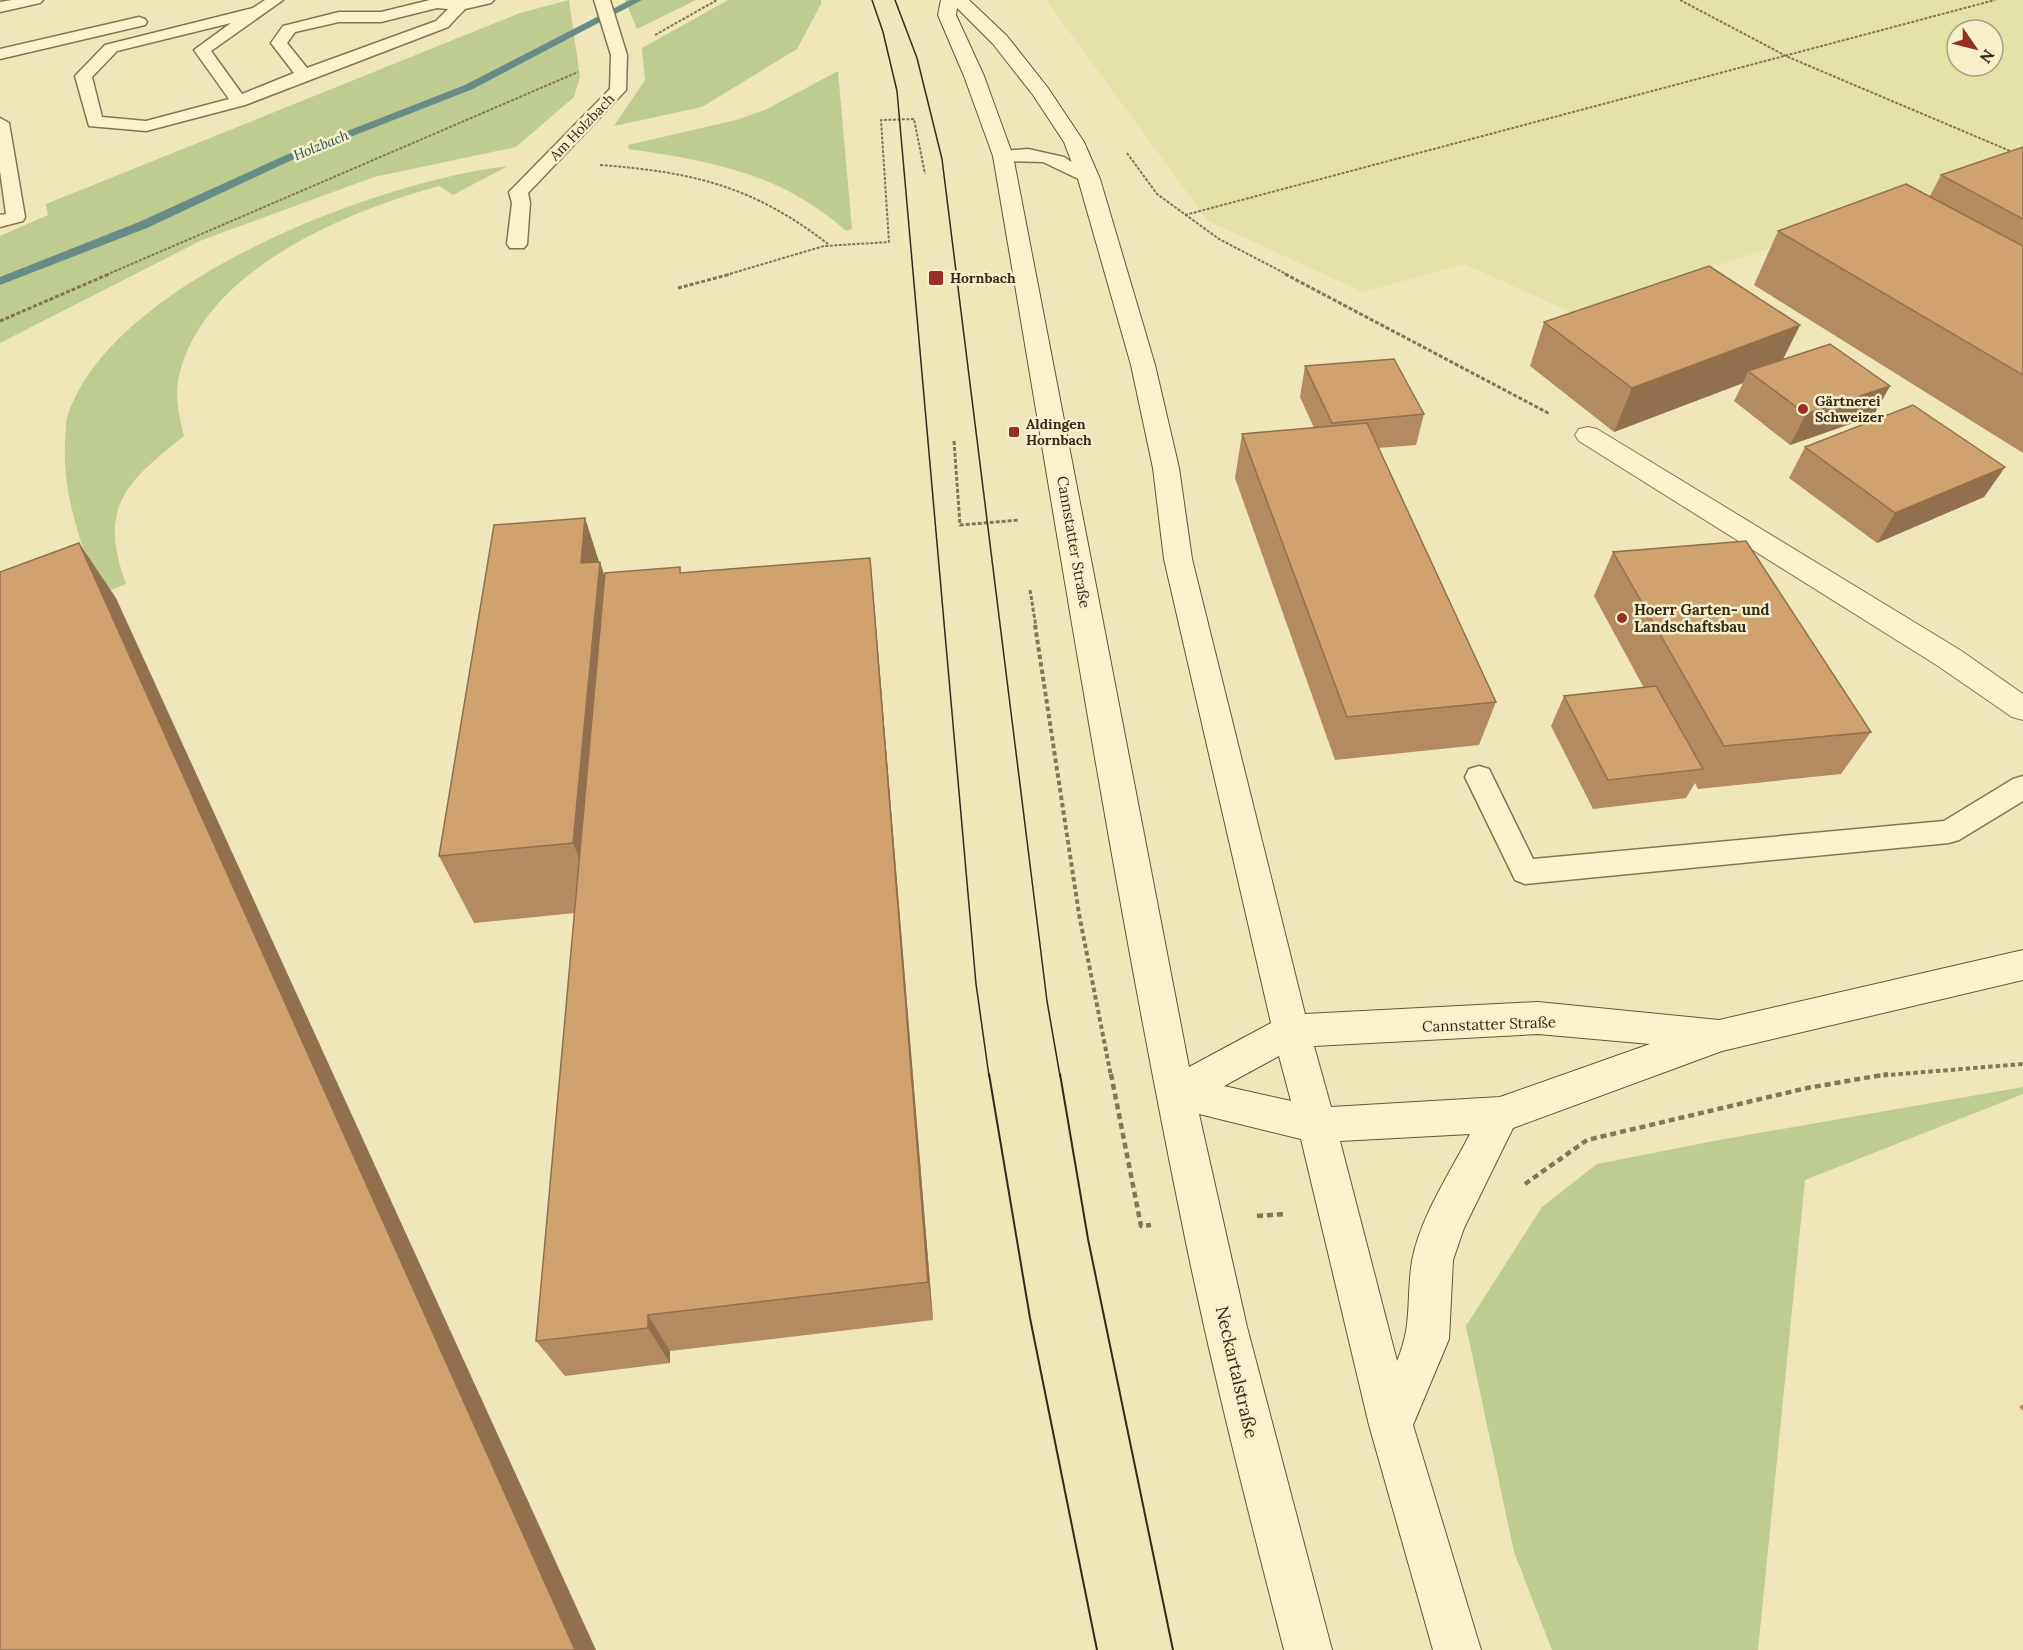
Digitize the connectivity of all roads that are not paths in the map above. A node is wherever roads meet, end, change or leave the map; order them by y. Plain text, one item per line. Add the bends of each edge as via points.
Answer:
1 (35, 0) edge
2 (275, 0) edge
3 (486, 0) edge
4 (602, 0) edge
5 (950, 0) edge
6 (959, 0) edge
7 (460, 6) junction
8 (0, 8) edge
9 (260, 11) junction
10 (156, 18) dead end
11 (0, 54) edge
12 (304, 75) junction
13 (239, 101) junction
14 (0, 123) edge
15 (1004, 156) junction
16 (4, 158) edge
17 (1089, 179) junction
18 (0, 221) edge
19 (517, 244) dead end
20 (1588, 435) road end
21 (2023, 709) edge
22 (1479, 777) dead end
23 (2023, 787) edge
24 (2023, 964) edge
25 (1291, 1031) junction
26 (1722, 1035) junction
27 (1177, 1092) junction
28 (1500, 1114) junction
29 (1317, 1125) junction
30 (1391, 1425) junction
31 (1308, 1650) edge
32 (1457, 1650) edge

1 - 8 lane
2 - 9 lane
3 - 7 lane
4 - 19 lane, Am Holzbach via 618,49 618,90 518,192 521,203
5 - 15 main road, Cannstatter Straße via 947,15
6 - 17 main road via 1000,40 1041,92 1074,142
7 - 12 lane via 442,24
7 - 12 lane via 437,3 381,17 339,16 289,29 279,43
9 - 13 lane via 202,50
9 - 13 lane via 111,48 83,76 95,123 146,126
10 - 11 lane
12 - 13 lane
14 - 16 lane
15 - 17 lane via 1046,155
15 - 27 main road, Cannstatter Straße via 1141,914
16 - 18 lane via 16,217
17 - 25 main road via 1143,365 1166,468 1178,560
20 - 21 main road via 1949,658
22 - 23 lane via 1525,872 1949,832
24 - 26 main road, Cannstatter Straße
25 - 26 main road, Cannstatter Straße via 1538,1018
25 - 27 main road, Cannstatter Straße
25 - 29 main road
26 - 28 main road, Cannstatter Straße
27 - 29 main road, Cannstatter Straße
27 - 31 main road, Neckartalstraße via 1202,1220 1262,1476
28 - 29 main road, Cannstatter Straße
28 - 30 main road via 1446,1223 1433,1260 1428,1339
29 - 30 main road
30 - 32 main road

